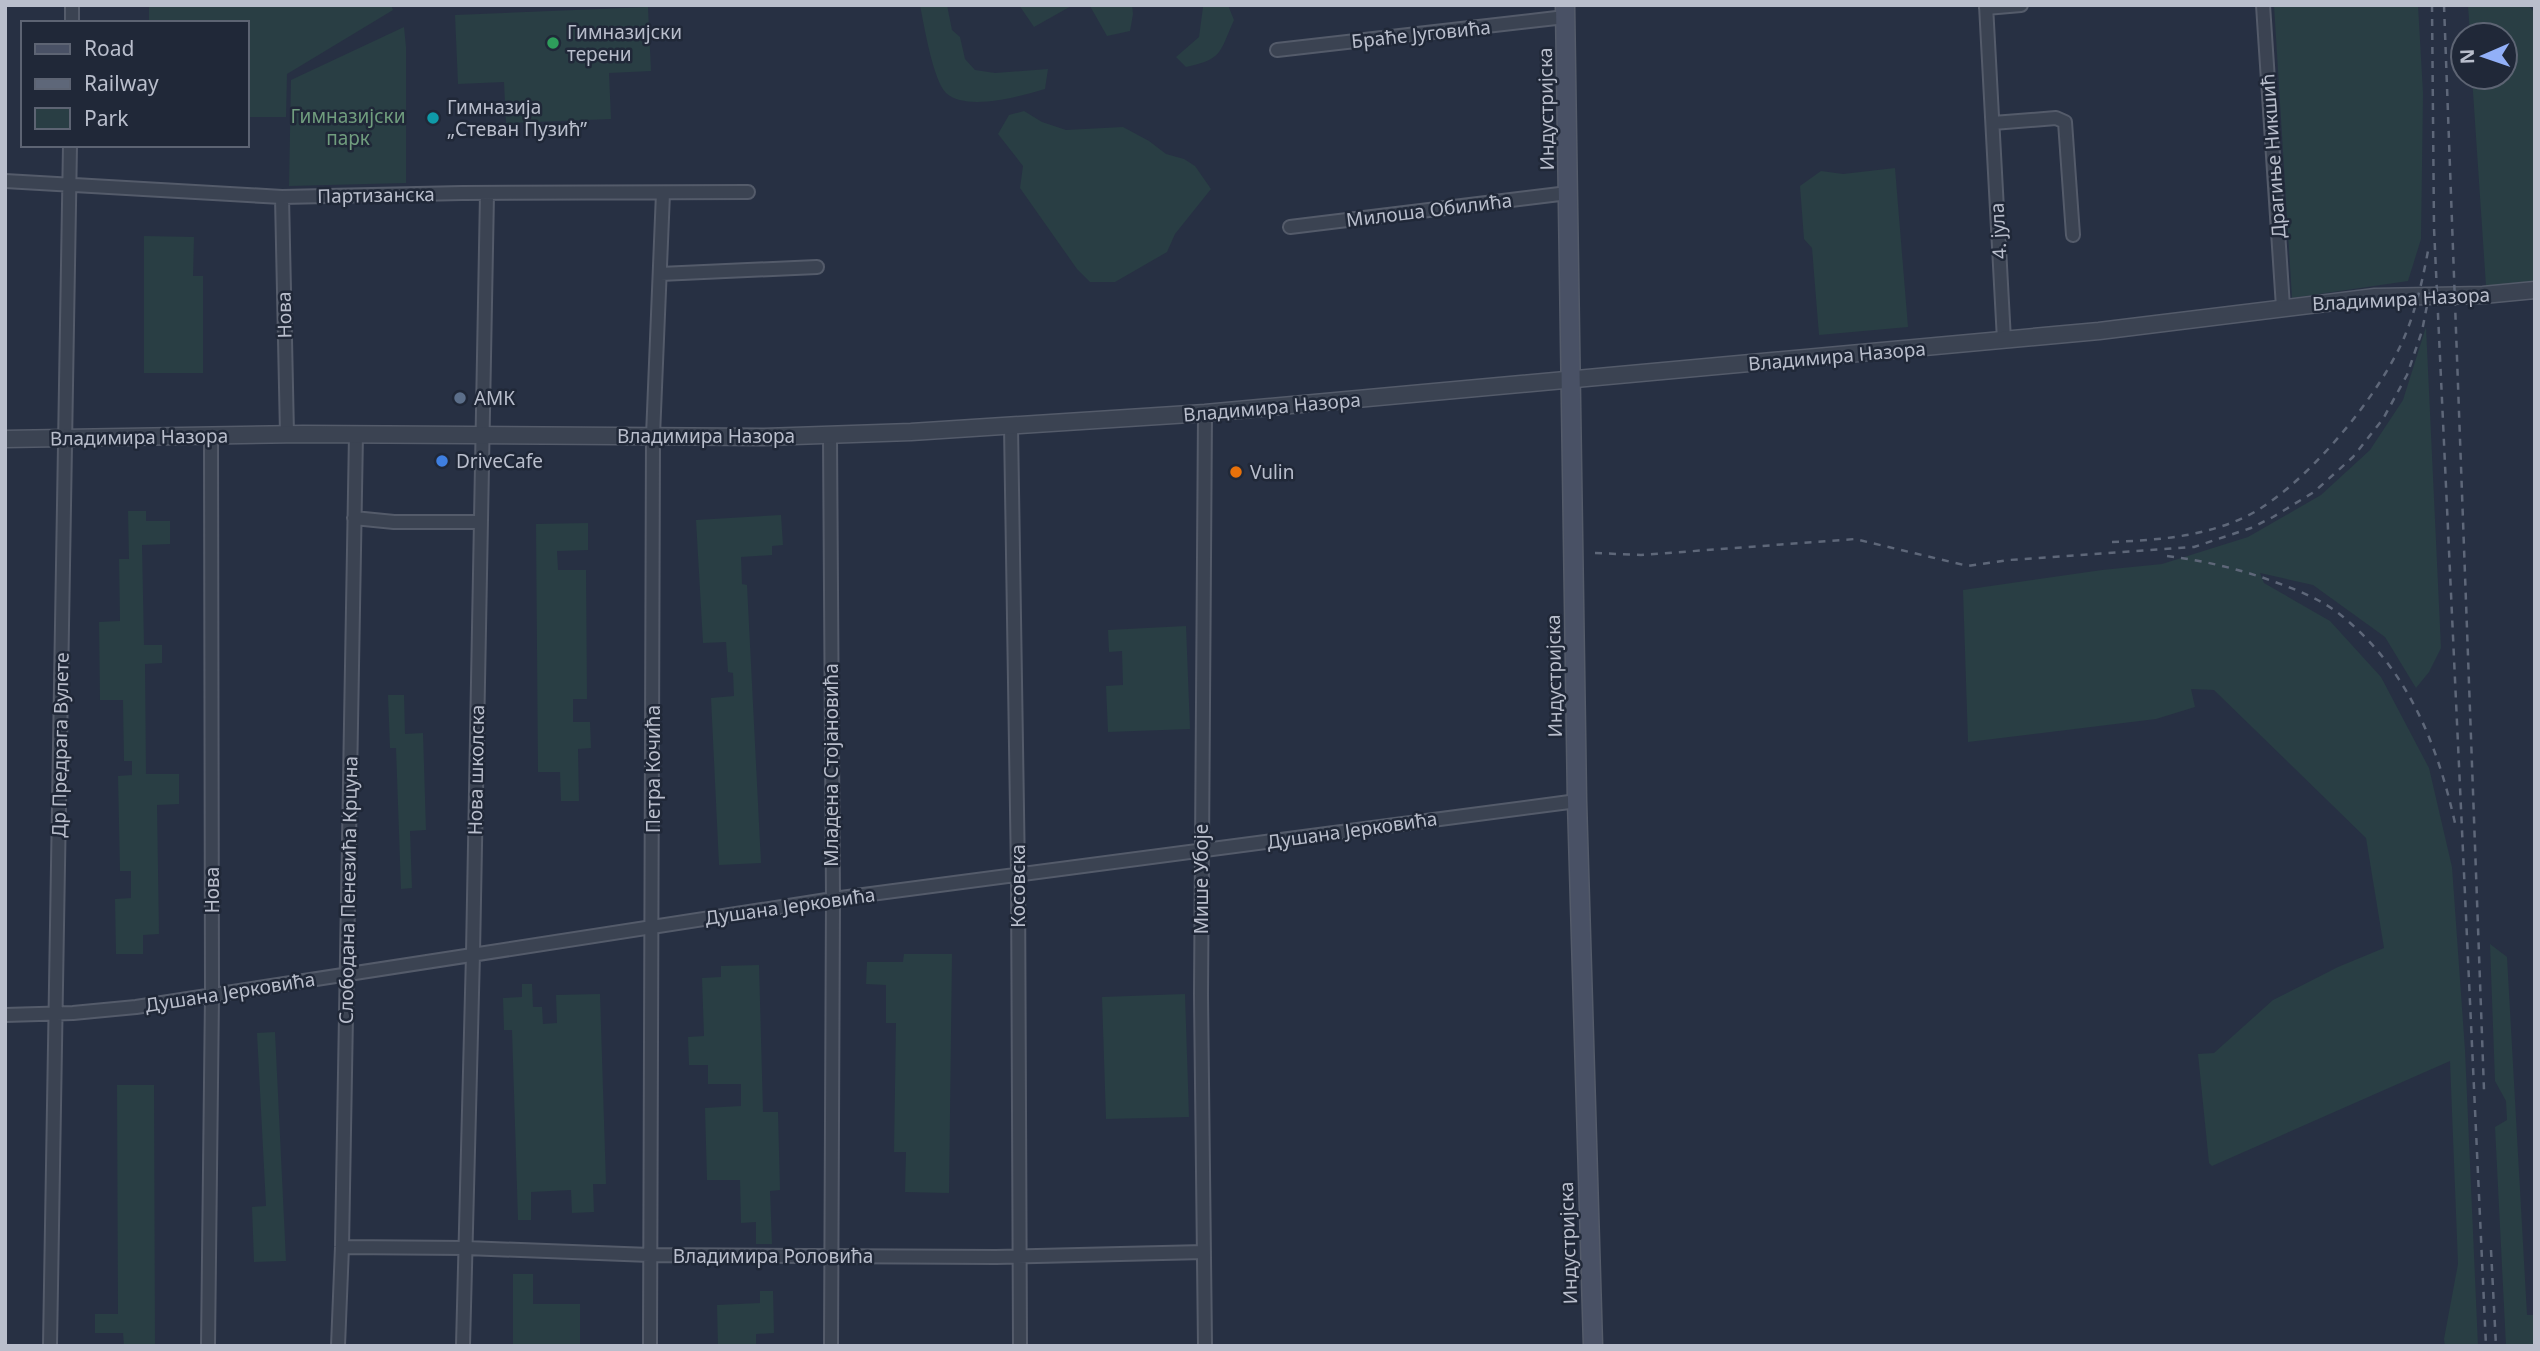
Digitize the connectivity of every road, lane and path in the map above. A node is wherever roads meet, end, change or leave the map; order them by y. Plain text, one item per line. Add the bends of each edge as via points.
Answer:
1 (2021, 5) edge
2 (2263, 5) edge
3 (1986, 7) edge
4 (1565, 11) edge
5 (1277, 50) dead end
6 (1993, 123) junction
7 (70, 147) edge
8 (5, 181) edge
9 (69, 185) junction
10 (663, 192) junction
11 (748, 192) dead end
12 (1568, 193) junction
13 (487, 194) junction
14 (282, 197) junction
15 (1290, 227) dead end
16 (2073, 235) dead end
17 (817, 267) dead end
18 (660, 274) junction
19 (2535, 290) edge
20 (2283, 307) junction
21 (2004, 340) junction
22 (1571, 380) junction
23 (1205, 413) junction
24 (1011, 426) junction
25 (287, 434) junction
26 (356, 434) junction
27 (211, 435) junction
28 (482, 435) junction
29 (653, 436) junction
30 (830, 436) junction
31 (64, 438) junction
32 (5, 439) edge
33 (354, 518) junction
34 (479, 522) junction
35 (1577, 801) junction
36 (1201, 850) junction
37 (1018, 874) junction
38 (833, 899) junction
39 (652, 926) junction
40 (473, 954) junction
41 (346, 973) junction
42 (212, 995) junction
43 (56, 1014) junction
44 (5, 1015) edge
45 (342, 1247) junction
46 (466, 1248) junction
47 (1204, 1252) junction
48 (650, 1255) junction
49 (831, 1255) junction
50 (1019, 1256) junction
51 (50, 1346) edge
52 (208, 1346) edge
53 (338, 1346) edge
54 (463, 1346) edge
55 (650, 1346) edge
56 (831, 1346) edge
57 (1020, 1346) edge
58 (1205, 1346) edge
59 (1593, 1346) edge

1 - 3 street
2 - 20 street, Драгиње Никшић
3 - 6 street, 4. јула
4 - 5 street, Браће Југовића
4 - 12 main road, Индустријска
6 - 16 street via 2056,118 2065,122
6 - 21 street, 4. јула
7 - 9 street, Др Предрага Вулете
8 - 9 street, Партизанска
9 - 14 street, Партизанска
9 - 31 street, Др Предрага Вулете
10 - 11 street, Партизанска
10 - 13 street, Партизанска
10 - 18 street, Петра Кочића
12 - 15 street, Милоша Обилића
12 - 22 main road, Индустријска
13 - 14 street, Партизанска
13 - 28 street, Нова школска
14 - 25 street, Нова
17 - 18 street
18 - 29 street, Петра Кочића
19 - 20 street, Владимира Назора via 2375,297
20 - 21 street, Владимира Назора
21 - 22 street, Владимира Назора
22 - 23 street, Владимира Назора
22 - 35 main road, Индустријска
23 - 24 street, Владимира Назора
23 - 36 street, Мише Убоје
24 - 30 street, Владимира Назора
24 - 37 street, Косовска
25 - 26 street, Владимира Назора
25 - 27 street, Владимира Назора
26 - 28 street, Владимира Назора
26 - 33 street, Слободана Пенезића Крцуна
27 - 31 street, Владимира Назора
27 - 42 street, Нова
28 - 29 street, Владимира Назора
28 - 34 street, Нова школска
29 - 30 street, Владимира Назора
29 - 39 street, Петра Кочића
30 - 38 street, Младена Стојановића
31 - 32 street, Владимира Назора
31 - 43 street, Др Предрага Вулете
33 - 34 street
33 - 41 street, Слободана Пенезића Крцуна
34 - 40 street, Нова школска
35 - 36 street, Душана Јерковића
35 - 59 main road, Индустријска
36 - 37 street, Душана Јерковића
36 - 47 street, Мише Убоје
37 - 38 street, Душана Јерковића
37 - 50 street, Косовска
38 - 39 street, Душана Јерковића
38 - 49 street, Младена Стојановића
39 - 40 street, Душана Јерковића
39 - 48 street, Петра Кочића
40 - 41 street, Душана Јерковића
40 - 46 street, Нова школска
41 - 42 street, Душана Јерковића
41 - 45 street, Слободана Пенезића Крцуна
42 - 43 street, Душана Јерковића
42 - 52 street, Нова
43 - 44 street, Душана Јерковића
43 - 51 street, Др Предрага Вулете
45 - 46 street, Владимира Роловића
45 - 53 street, Слободана Пенезића Крцуна
46 - 48 street, Владимира Роловића
46 - 54 street, Нова школска
47 - 50 street, Владимира Роловића
47 - 58 street, Мише Убоје
48 - 49 street, Владимира Роловића
48 - 55 street, Петра Кочића
49 - 50 street, Владимира Роловића
49 - 56 street, Младена Стојановића
50 - 57 street, Косовска

